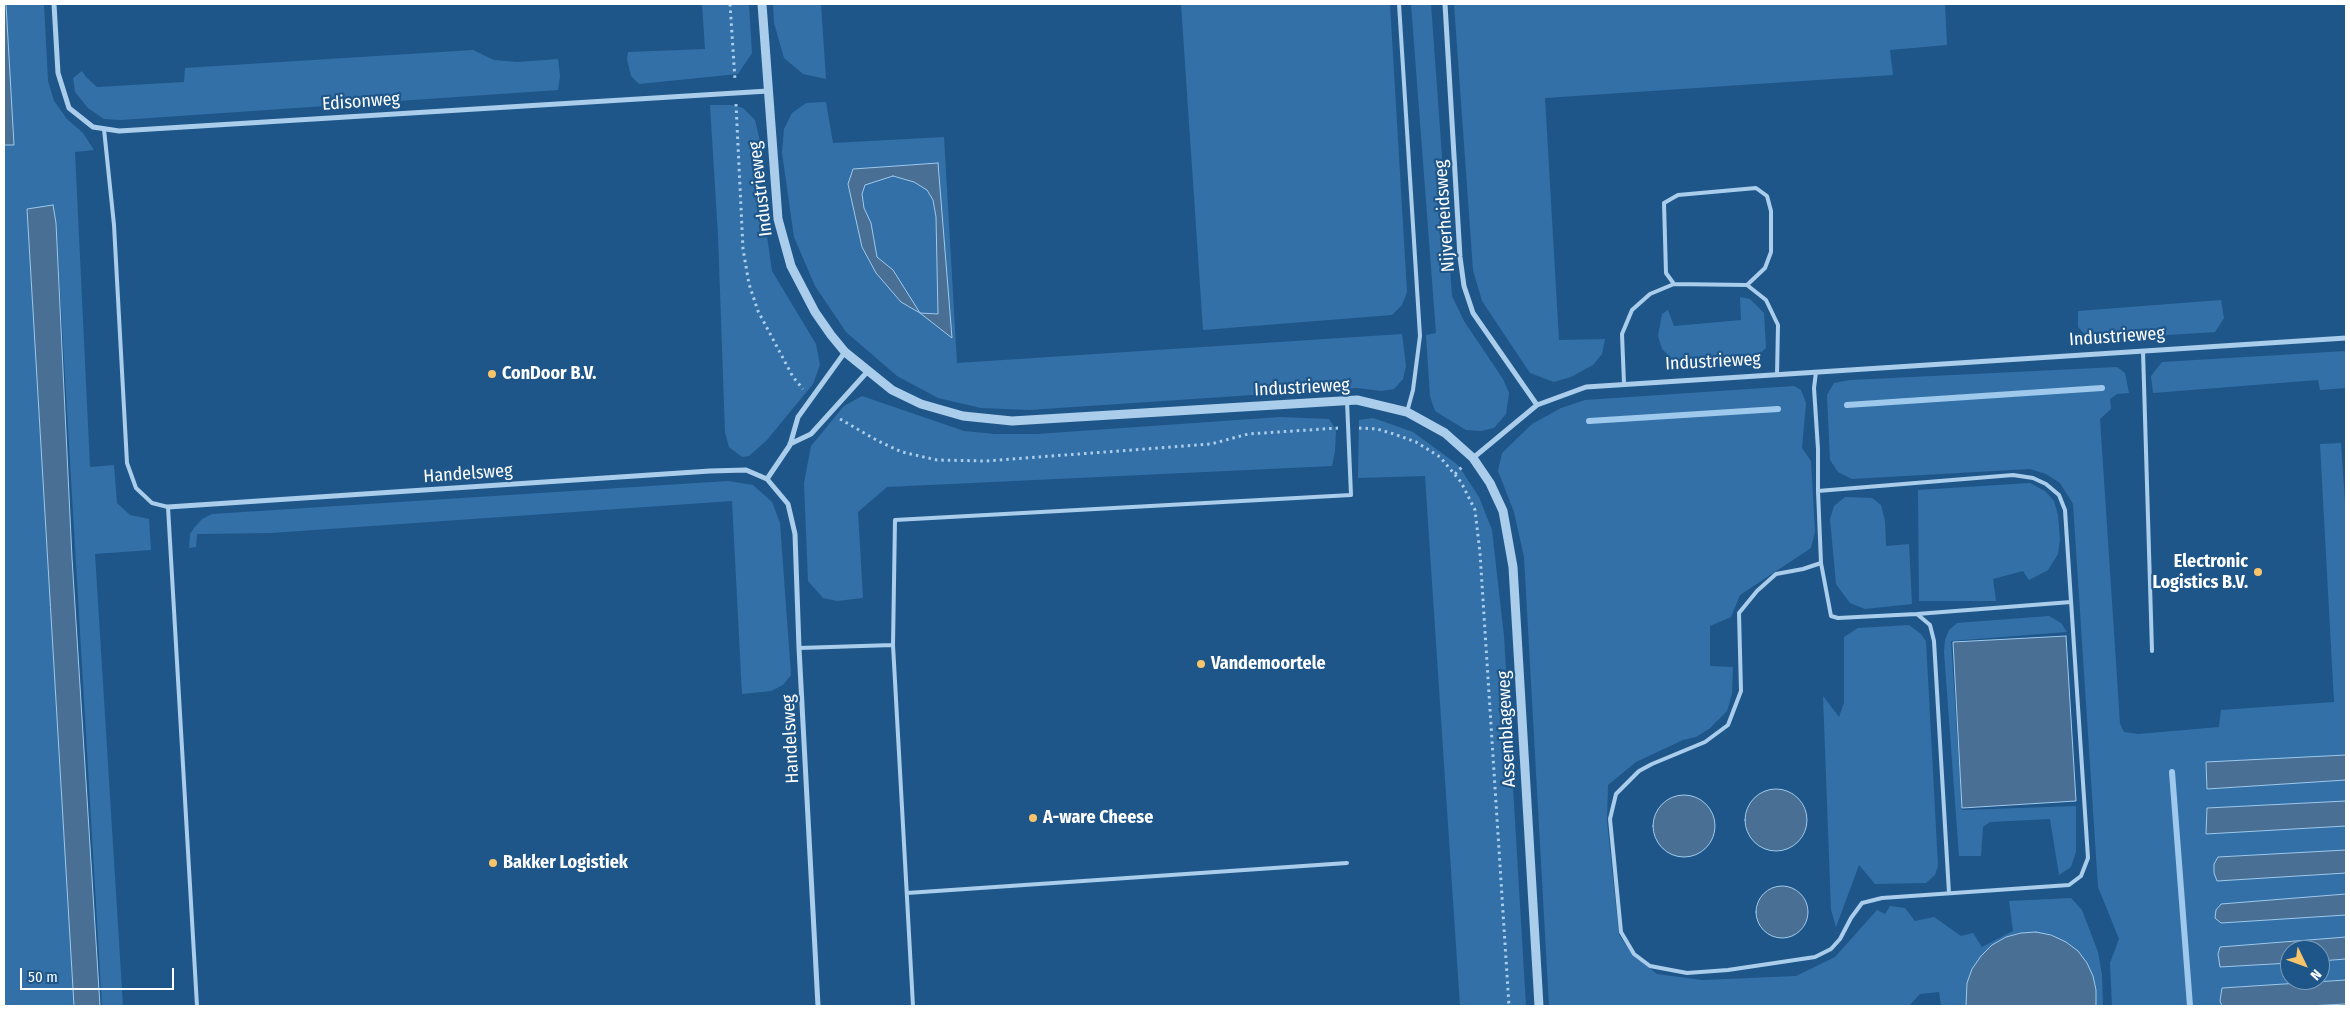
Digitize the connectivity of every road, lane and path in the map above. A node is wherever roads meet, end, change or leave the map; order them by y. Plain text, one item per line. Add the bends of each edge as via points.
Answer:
1 (54, 4) edge
2 (730, 4) edge
3 (762, 4) edge
4 (1399, 4) edge
5 (1445, 4) edge
6 (768, 91) junction
7 (736, 92) junction
8 (104, 129) junction
9 (1674, 284) junction
10 (1747, 285) junction
11 (2346, 338) edge
12 (2143, 351) junction
13 (846, 352) junction
14 (868, 371) junction
15 (1816, 372) junction
16 (1777, 375) junction
17 (1624, 383) junction
18 (812, 398) junction
19 (1347, 401) junction
20 (1537, 405) junction
21 (829, 412) junction
22 (1407, 412) junction
23 (1348, 427) junction
24 (790, 445) junction
25 (1473, 458) junction
26 (767, 479) junction
27 (1818, 490) junction
28 (168, 507) junction
29 (1821, 563) junction
30 (2071, 602) junction
31 (1917, 614) junction
32 (892, 645) junction
33 (799, 648) junction
34 (2152, 650) dead end
35 (1347, 863) dead end
36 (907, 893) junction
37 (1949, 893) junction
38 (197, 1006) edge
39 (818, 1006) edge
40 (913, 1006) edge
41 (1509, 1006) edge
42 (1540, 1006) edge

1 - 8 street, Edisonweg via 58,73 69,108 94,127
2 - 7 path, Industrieweg
3 - 6 street, Industrieweg
4 - 22 lane, Nijverheidsweg via 1420,336
5 - 20 street, Nijverheidsweg via 1464,286 1473,314
6 - 7 street, Edisonweg
6 - 13 street, Industrieweg via 778,220 791,266 815,312
7 - 8 street, Edisonweg via 119,131
7 - 18 path, Industrieweg via 743,249 749,284 758,311 793,377
8 - 28 lane via 114,225 127,463 136,488 152,503
9 - 10 lane
9 - 10 lane via 1666,273 1664,203 1678,195 1756,188 1768,196 1771,252 1765,268
9 - 17 lane via 1650,294 1632,310 1622,334
10 - 16 lane via 1766,300 1778,325
11 - 12 street, Industrieweg
12 - 15 street, Industrieweg
12 - 34 lane
13 - 14 street, Industrieweg
13 - 18 street
14 - 19 street, Industrieweg via 892,390 921,404 963,416 1012,421
14 - 21 street
15 - 16 street, Industrieweg
15 - 27 lane
16 - 17 street, Industrieweg
17 - 20 street, Industrieweg via 1586,387
18 - 24 street via 798,417
19 - 22 street, Industrieweg via 1358,400
19 - 23 lane
20 - 25 street, Industrieweg
21 - 23 path via 886,445 936,460 986,461 1211,444 1248,434
21 - 24 street via 811,434
22 - 25 street, Industrieweg via 1445,433
23 - 32 lane via 1351,495 895,520
23 - 41 path, Assemblageweg via 1377,429 1416,442 1440,457 1461,482 1475,510
24 - 26 street
25 - 42 street, Assemblageweg via 1503,511 1513,567
26 - 28 street, Handelsweg via 746,470 710,471
26 - 33 street, Handelsweg via 788,504 795,534
27 - 29 lane
27 - 30 lane via 2013,475 2033,478 2059,495 2065,510
28 - 38 lane
29 - 31 lane via 1831,616
29 - 37 lane via 1776,574 1739,613 1741,691 1728,725 1705,742 1639,772 1616,794 1610,819 1620,932 1634,954 1650,966 1687,973 1728,970 1815,957 1830,949 1840,938 1862,903 1882,898
30 - 31 lane
30 - 37 lane via 2088,858 2081,876 2069,885
31 - 37 lane via 1930,625 1934,641
32 - 33 lane
32 - 36 lane
33 - 39 street, Handelsweg
35 - 36 lane
36 - 40 lane

